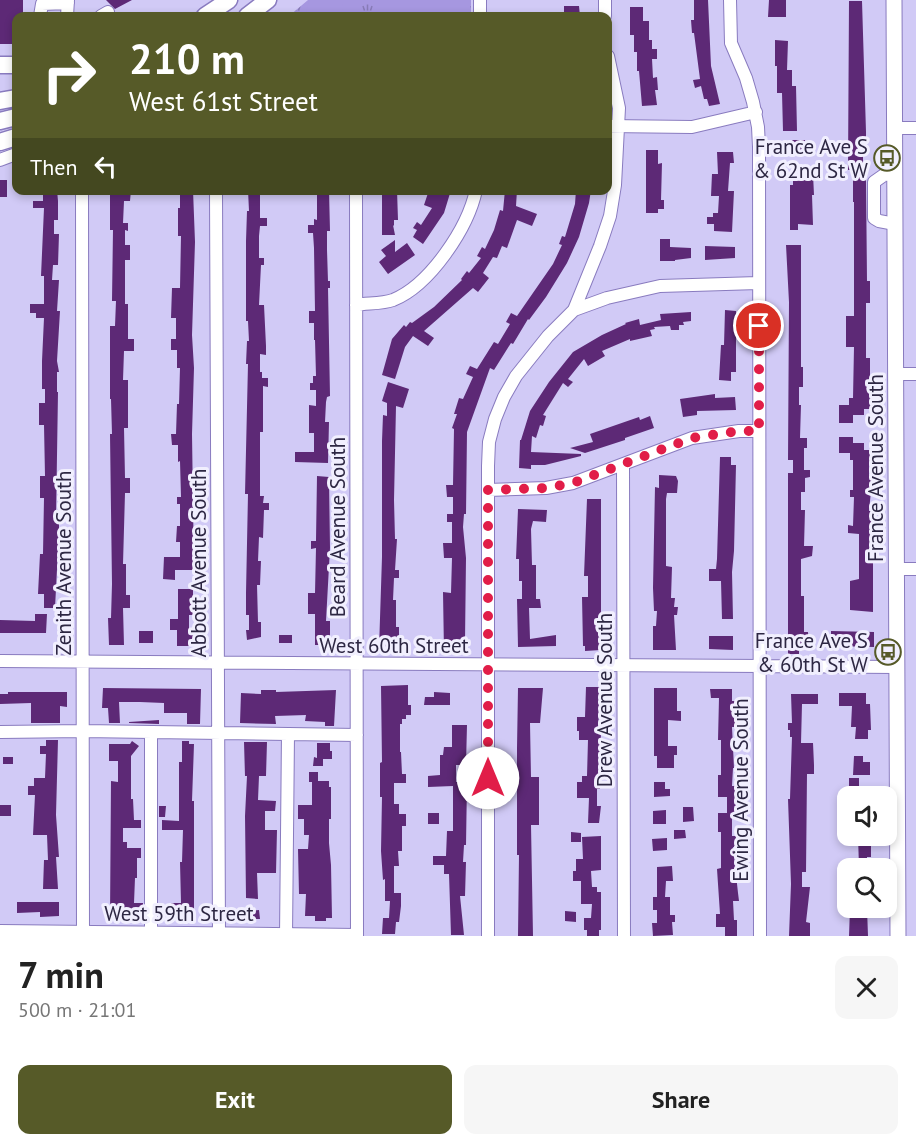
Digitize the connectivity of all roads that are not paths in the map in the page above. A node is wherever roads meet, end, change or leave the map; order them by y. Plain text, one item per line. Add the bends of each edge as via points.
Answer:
1 (229, 0) edge
2 (268, 0) edge
3 (730, 0) edge
4 (894, 0) edge
5 (68, 1) edge
6 (41, 12) edge
7 (211, 12) edge
8 (252, 12) edge
9 (612, 75) edge
10 (756, 112) junction
11 (613, 126) edge
12 (895, 128) junction
13 (916, 128) edge
14 (895, 174) junction
15 (82, 195) edge
16 (216, 195) edge
17 (356, 195) edge
18 (474, 195) edge
19 (895, 199) junction
20 (874, 200) junction
21 (895, 224) junction
22 (758, 283) junction
23 (356, 305) junction
24 (574, 310) junction
25 (896, 374) junction
26 (916, 374) edge
27 (759, 431) junction
28 (623, 465) junction
29 (488, 490) junction
30 (896, 569) junction
31 (916, 569) edge
32 (0, 661) edge
33 (83, 662) junction
34 (218, 663) junction
35 (357, 664) junction
36 (488, 664) junction
37 (624, 666) junction
38 (759, 666) junction
39 (896, 668) junction
40 (83, 731) junction
41 (0, 732) edge
42 (151, 732) junction
43 (218, 734) junction
44 (288, 734) junction
45 (357, 735) junction
46 (0, 931) edge
47 (16, 934) edge
48 (83, 934) edge
49 (151, 934) edge
50 (219, 934) edge
51 (286, 935) edge
52 (357, 935) edge
53 (488, 936) edge
54 (624, 936) edge
55 (760, 936) edge
56 (898, 936) edge

1 - 7 highway
2 - 8 highway
3 - 10 street, Ewing Avenue South via 731,43
4 - 12 main road, France Avenue South
5 - 6 street via 42,4
9 - 11 street via 617,99
10 - 11 street via 692,127
10 - 22 street, Ewing Avenue South
11 - 24 street via 615,185 610,216
12 - 13 street
12 - 14 main road, France Avenue South
14 - 19 main road, France Avenue South
14 - 20 street via 874,182
15 - 33 street, Zenith Avenue South
16 - 34 street, Abbott Avenue South
17 - 23 street, Beard Avenue South
18 - 23 street via 450,247 415,286 393,300
19 - 20 street
19 - 21 main road, France Avenue South
20 - 21 street via 874,218
21 - 25 main road, France Avenue South
22 - 24 street via 660,286
22 - 27 street, Ewing Avenue South
23 - 35 street, Beard Avenue South
24 - 29 street via 548,336 504,397 489,442
25 - 26 street
25 - 30 main road, France Avenue South
27 - 28 street via 692,438
27 - 38 street, Ewing Avenue South
28 - 29 street via 546,488
28 - 37 street, Drew Avenue South
29 - 36 street
30 - 31 street
30 - 39 main road, France Avenue South
32 - 33 street, West 60th Street
33 - 34 street, West 60th Street
33 - 40 street, Zenith Avenue South
34 - 35 street, West 60th Street
34 - 43 street, Abbott Avenue South
35 - 36 street, West 60th Street
35 - 45 street, Beard Avenue South
36 - 37 street, West 60th Street
36 - 53 street
37 - 38 street, West 60th Street
37 - 54 street, Drew Avenue South
38 - 39 street, West 60th Street
38 - 55 street, Ewing Avenue South
39 - 56 main road, France Avenue South
40 - 41 street
40 - 42 street
40 - 48 street, Zenith Avenue South
42 - 43 street
42 - 49 street
43 - 44 street
43 - 50 street, Abbott Avenue South
44 - 45 street
44 - 51 street
45 - 52 street, Beard Avenue South
46 - 47 street, West 59th Street
47 - 48 street, West 59th Street
48 - 49 street, West 59th Street
49 - 50 street, West 59th Street
50 - 51 street, West 59th Street
51 - 52 street, West 59th Street

